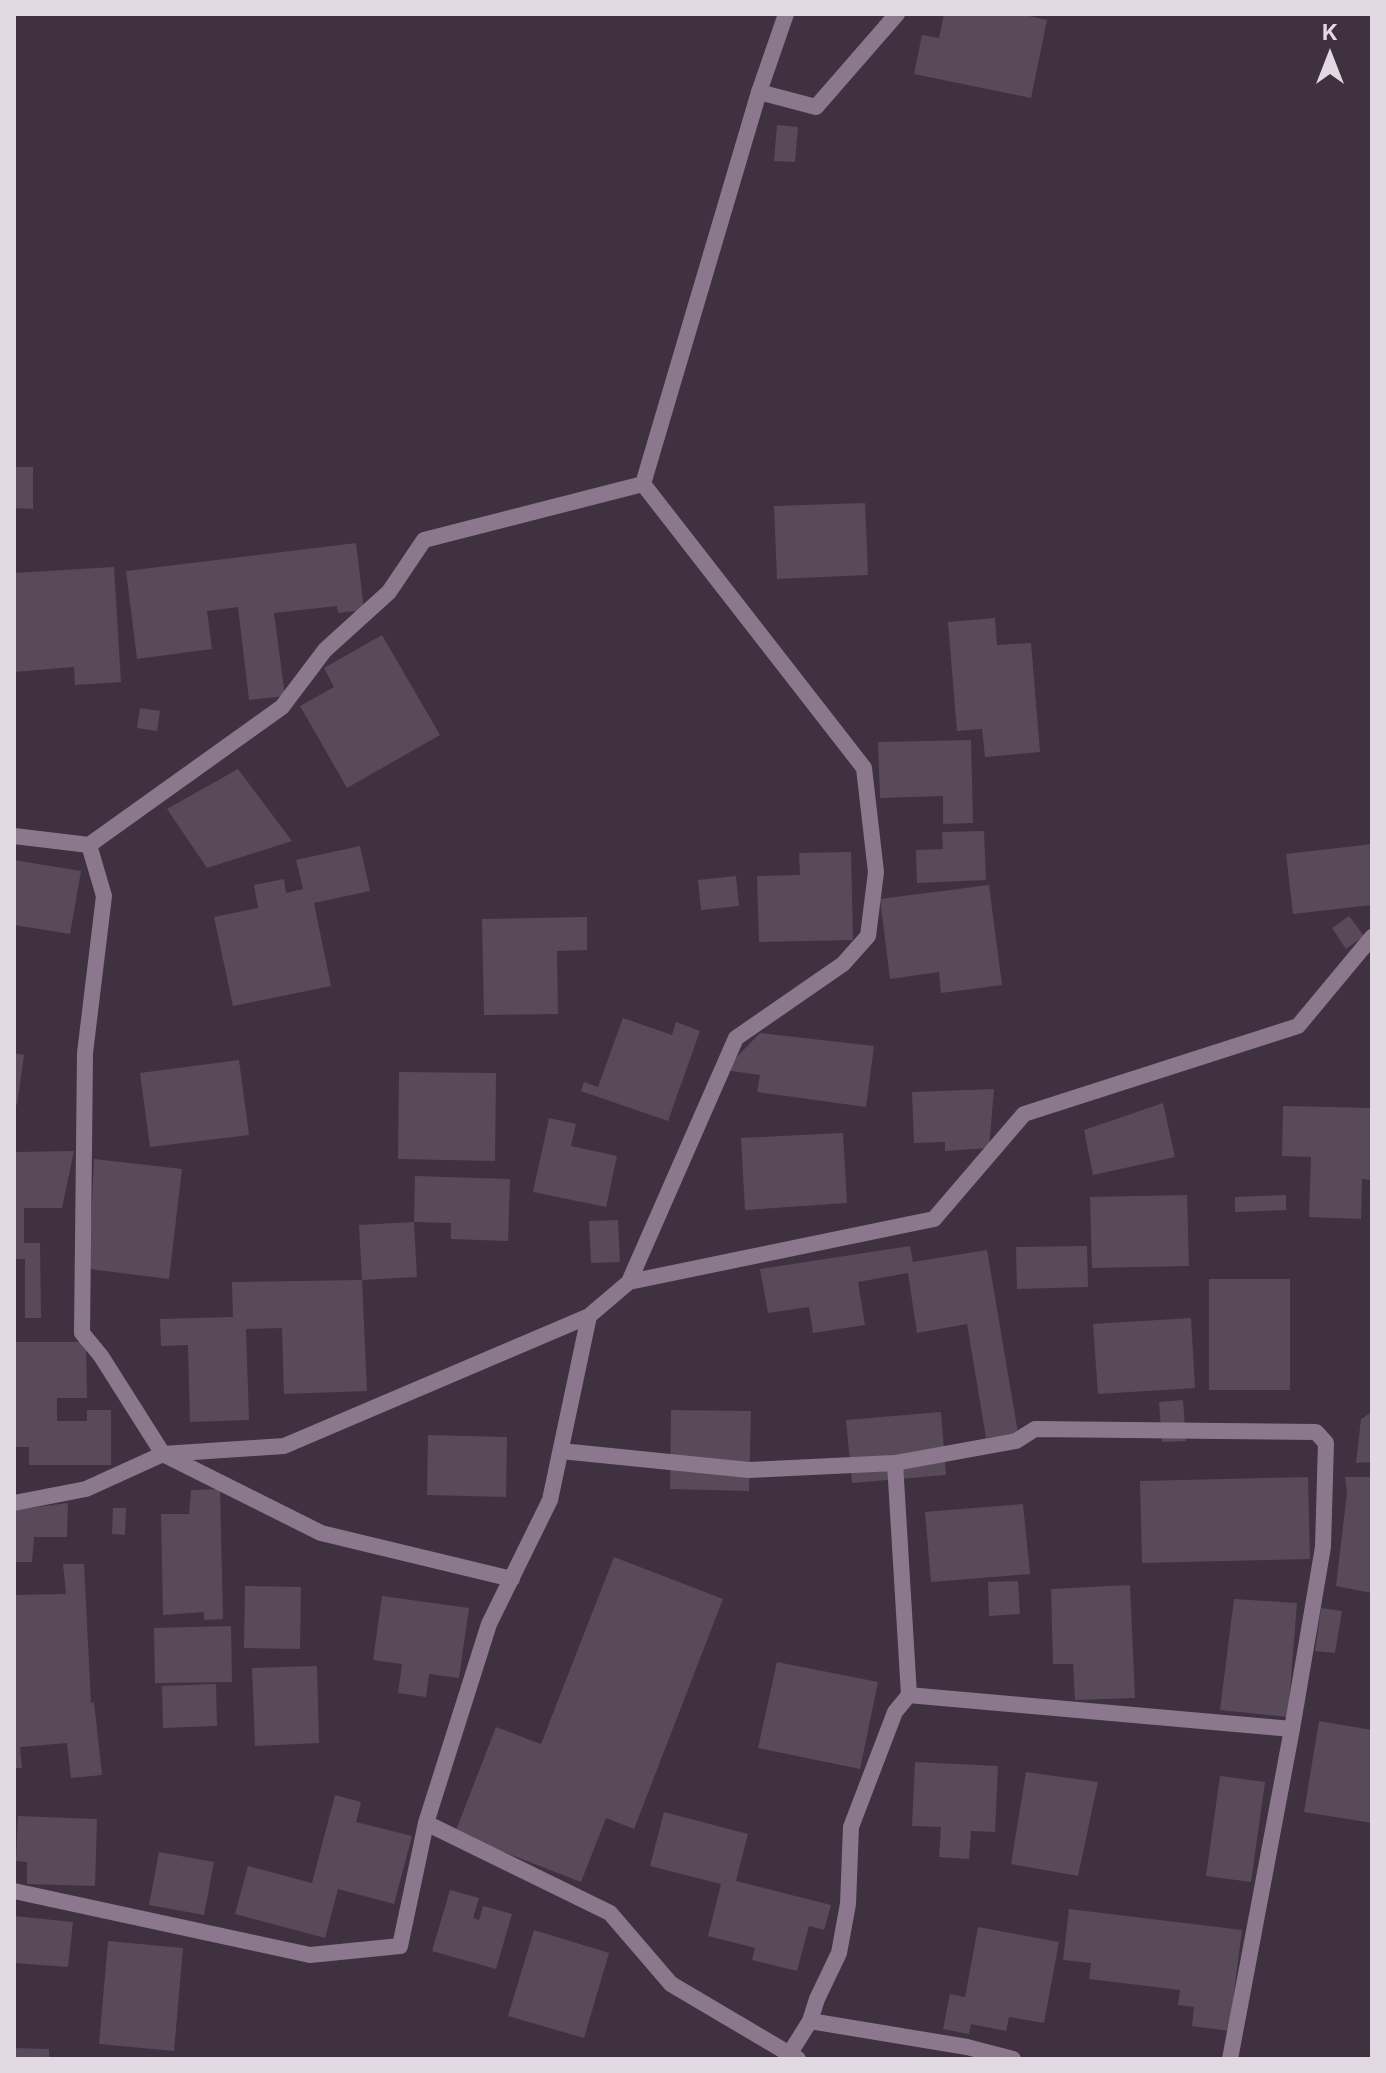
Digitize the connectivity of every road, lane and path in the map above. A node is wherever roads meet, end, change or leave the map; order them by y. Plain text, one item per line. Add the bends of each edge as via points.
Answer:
1 (786, 14) edge
2 (897, 14) edge
3 (759, 92) junction
4 (643, 484) junction
5 (14, 836) edge
6 (89, 845) junction
7 (1372, 937) edge
8 (629, 1282) junction
9 (589, 1316) junction
10 (561, 1451) junction
11 (163, 1454) junction
12 (895, 1463) junction
13 (14, 1503) edge
14 (512, 1579) junction
15 (908, 1695) junction
16 (1292, 1729) junction
17 (426, 1823) junction
18 (14, 1891) edge
19 (810, 2021) junction
20 (794, 2056) edge
21 (1013, 2059) edge
22 (1230, 2059) edge

1 - 3 street
2 - 3 street via 816,107
3 - 4 street
4 - 6 street via 424,540 389,592 325,650 282,707
4 - 8 street via 864,768 876,872 868,936 843,964 736,1038
5 - 6 street
6 - 11 street via 104,896 85,1053 82,1333
7 - 8 street via 1298,1026 1024,1114 934,1219
8 - 9 street
9 - 10 street
9 - 11 street via 284,1446
10 - 12 street via 749,1470
10 - 14 street via 550,1500
11 - 13 street via 86,1489
11 - 14 street via 321,1533
12 - 15 street
12 - 16 street via 1016,1441 1035,1429 1316,1432 1326,1443 1323,1547
14 - 17 street via 489,1624
15 - 16 street
15 - 19 street via 895,1712 851,1827 848,1904 839,1953
16 - 22 street
17 - 18 street via 400,1946 310,1955
17 - 20 street via 610,1913 671,1984
19 - 20 street
19 - 21 street

